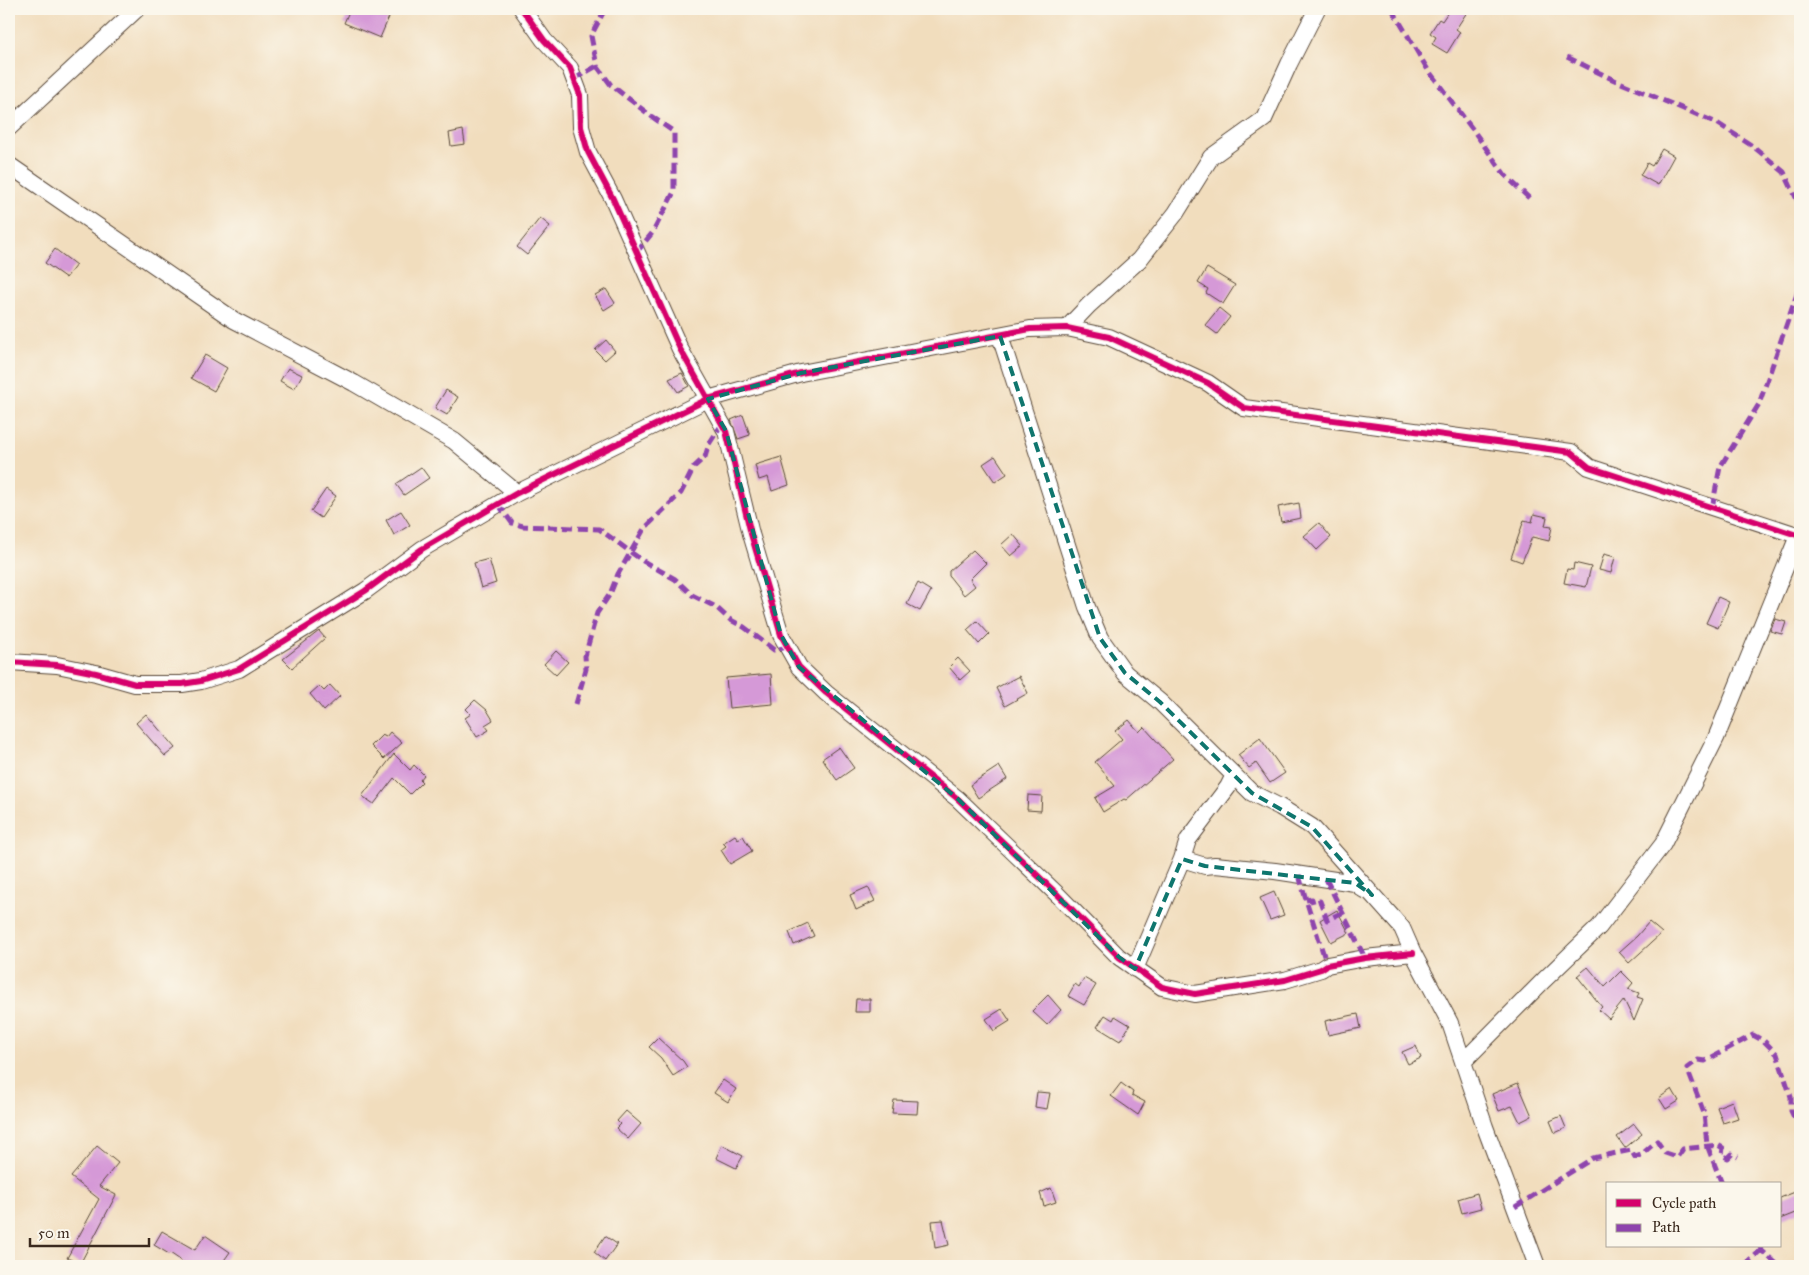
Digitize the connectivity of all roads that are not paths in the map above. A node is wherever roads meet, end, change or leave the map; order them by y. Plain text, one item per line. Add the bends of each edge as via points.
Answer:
1 (137, 9) edge
2 (522, 9) edge
3 (1318, 9) edge
4 (9, 128) edge
5 (9, 165) edge
6 (1067, 328) junction
7 (1000, 336) junction
8 (708, 398) junction
9 (516, 493) junction
10 (1799, 536) edge
11 (9, 662) edge
12 (1234, 774) junction
13 (1182, 859) junction
14 (1372, 896) junction
15 (1413, 953) junction
16 (1135, 969) junction
17 (1463, 1062) junction
18 (1537, 1266) edge

1 - 4 street
2 - 8 street via 570,68 580,95 581,127 588,152 680,349
3 - 6 street via 1264,119 1211,157 1176,213 1139,260
5 - 9 street via 234,320 454,440
6 - 7 street via 1030,329
6 - 10 street via 1109,337 1208,383 1244,408 1571,452 1589,467
7 - 8 street via 801,373
7 - 12 street via 1087,607 1100,638 1125,673 1160,702
8 - 9 street
8 - 16 street via 726,431 751,534 781,635 799,667 826,693 958,799
9 - 11 street via 422,549 365,591 239,669 182,684 135,684 57,665
10 - 17 street via 1716,738 1663,844 1599,927
12 - 13 street via 1228,787 1188,840
12 - 14 street via 1252,793 1312,827
13 - 14 street via 1205,866 1275,871 1355,883
13 - 16 street
14 - 15 street via 1402,928
15 - 16 street via 1327,965 1285,980 1195,994 1162,987
15 - 17 street via 1450,1023
17 - 18 street

